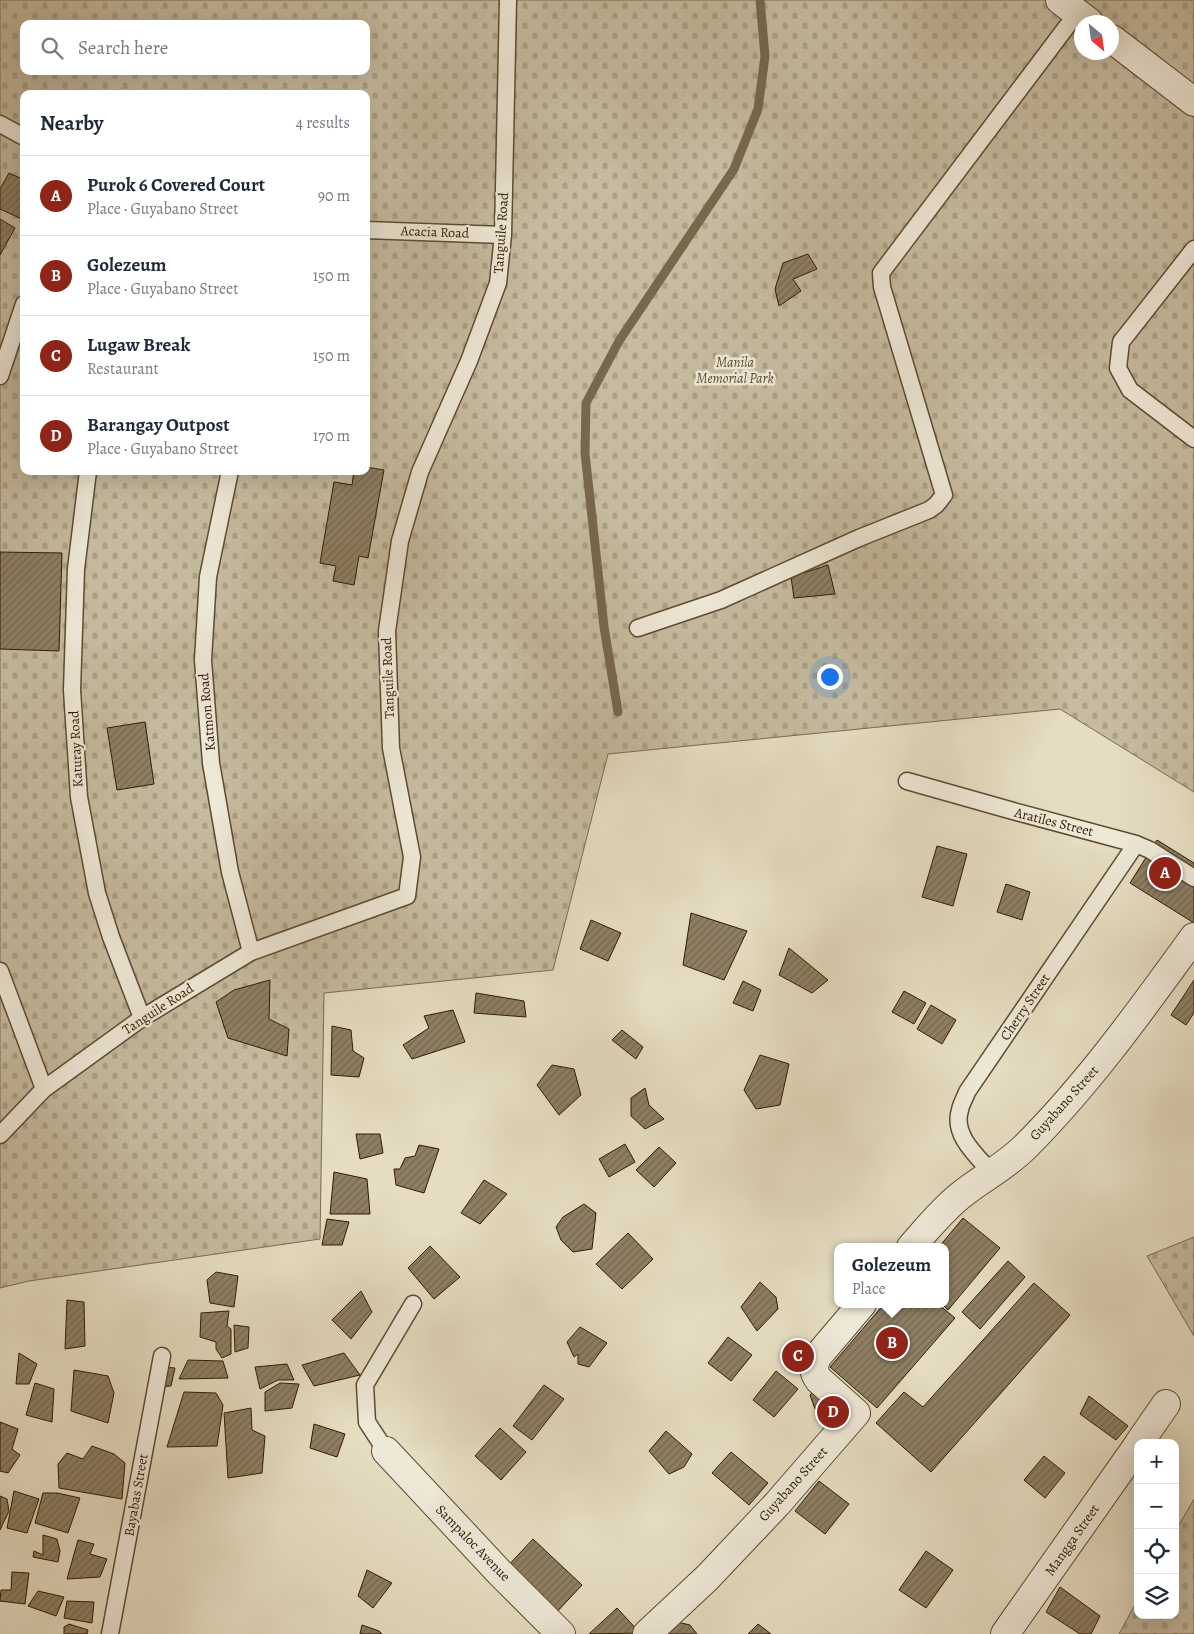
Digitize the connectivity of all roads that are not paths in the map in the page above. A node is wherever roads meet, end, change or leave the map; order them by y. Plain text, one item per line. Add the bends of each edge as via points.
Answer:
1 (508, 0) edge
2 (1075, 12) edge
3 (1119, 45) edge
4 (1194, 102) edge
5 (0, 124) edge
6 (20, 135) edge
7 (370, 230) edge
8 (503, 235) junction
9 (1194, 248) edge
10 (20, 314) edge
11 (0, 376) edge
12 (1194, 439) edge
13 (88, 475) edge
14 (229, 475) edge
15 (638, 628) dead end
16 (907, 781) dead end
17 (1136, 844) junction
18 (1194, 878) edge
19 (1194, 937) edge
20 (250, 952) junction
21 (0, 971) edge
22 (142, 1018) junction
23 (44, 1089) junction
24 (0, 1135) edge
25 (992, 1173) junction
26 (915, 1243) edge
27 (413, 1304) dead end
28 (859, 1308) edge
29 (162, 1356) dead end
30 (1166, 1404) dead end
31 (1142, 1439) edge
32 (386, 1451) joint
33 (1134, 1451) edge
34 (110, 1634) edge
35 (561, 1634) edge
36 (647, 1634) edge
37 (1005, 1634) edge

1 - 8 lane, Tanguile Road
2 - 15 lane via 881,274 882,287 944,495 929,510 721,600
3 - 4 street
5 - 6 lane
7 - 8 lane, Acacia Road
8 - 20 lane, Tanguile Road via 498,283 469,361 420,472 398,550 387,631 391,748 412,857 407,896
9 - 12 lane via 1121,342 1118,368 1130,390
10 - 11 lane
13 - 22 lane, Katuray Road via 76,569 73,681 79,797 97,893
14 - 20 lane, Katmon Road via 208,577 203,660 211,763 230,872
16 - 17 lane, Aratiles Street
17 - 18 lane, Aratiles Street
17 - 25 lane, Cherry Street via 967,1092 959,1111 963,1138
19 - 25 street, Guyabano Street via 1090,1076 1023,1148
20 - 22 lane, Tanguile Road
21 - 23 lane
22 - 23 lane, Tanguile Road
23 - 24 lane, Tanguile Road
25 - 26 street, Guyabano Street via 946,1208
27 - 32 lane via 365,1385 367,1422
28 - 36 street, Guyabano Street via 813,1366 819,1380 856,1413 707,1578
29 - 34 lane, Bayabas Street
30 - 31 street, Mangga Street
32 - 35 street, Sampaloc Avenue
33 - 37 street, Mangga Street

